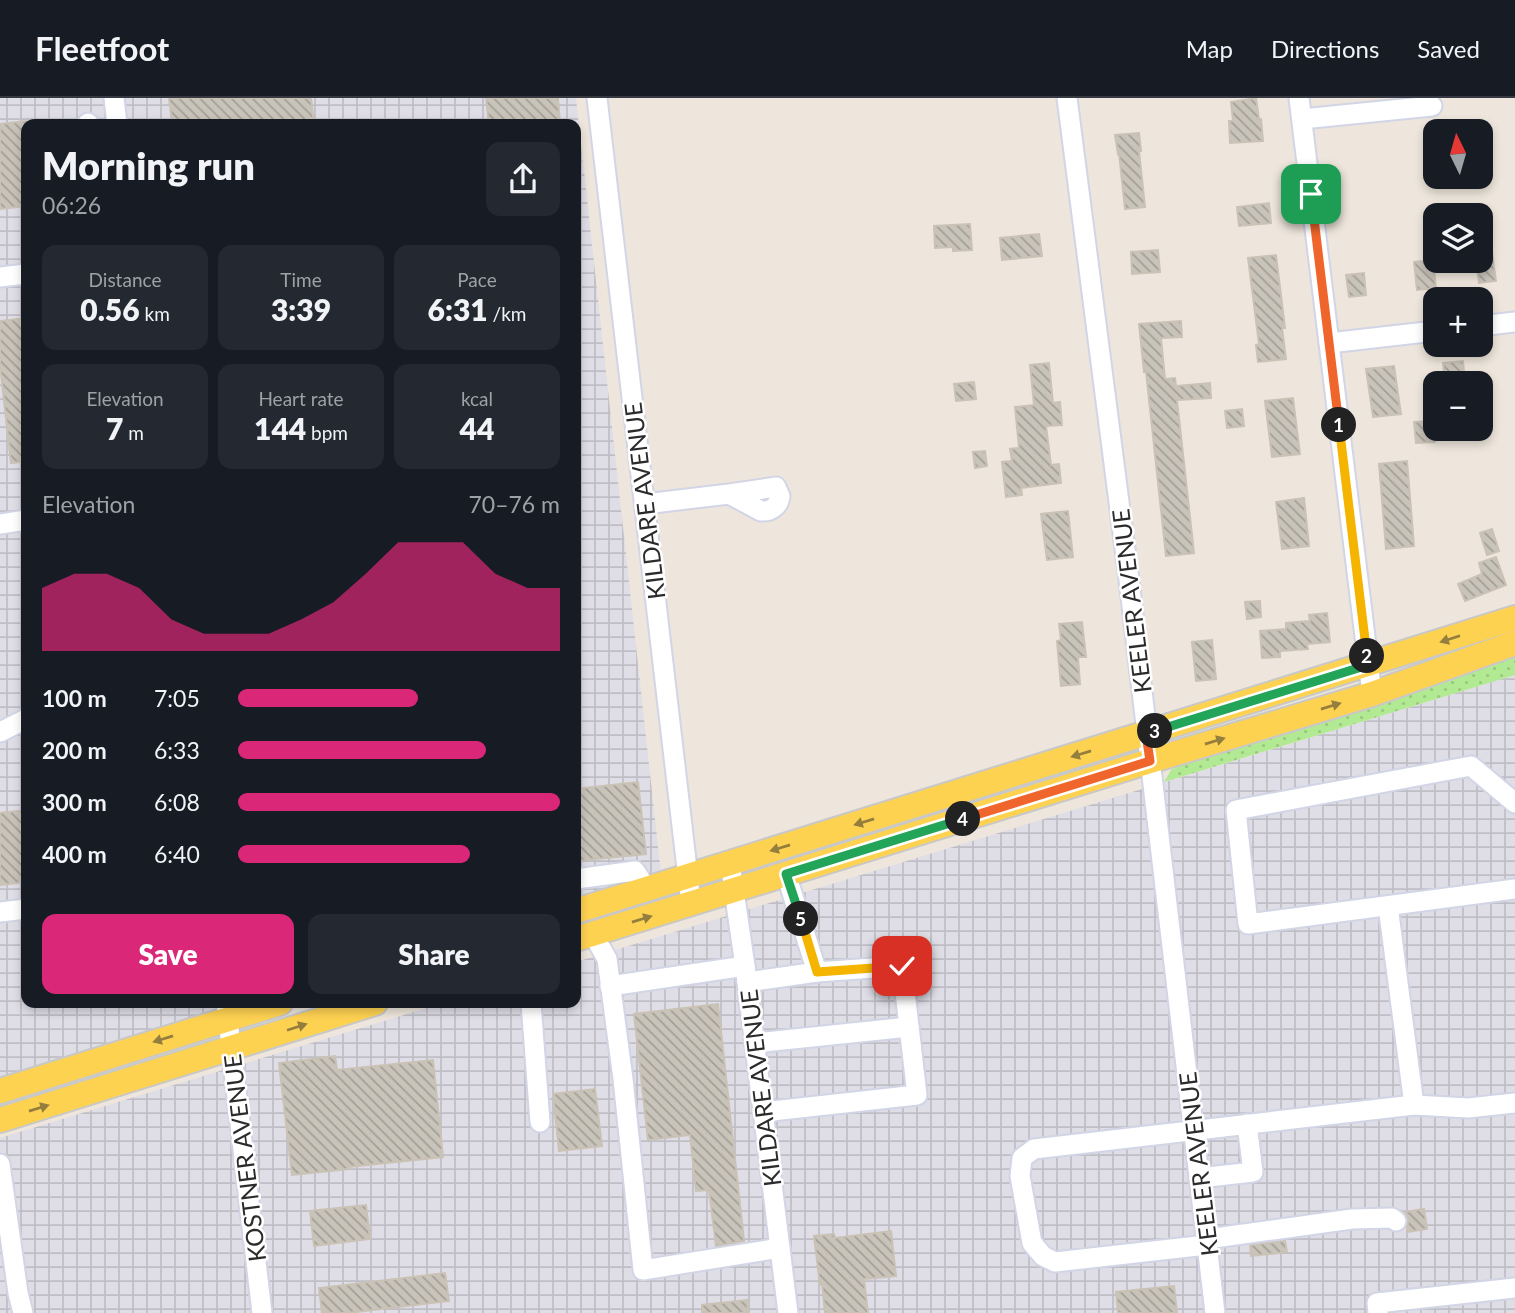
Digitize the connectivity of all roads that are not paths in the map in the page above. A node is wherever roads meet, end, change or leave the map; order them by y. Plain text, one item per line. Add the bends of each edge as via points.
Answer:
1 (114, 98) edge
2 (597, 98) edge
3 (1067, 98) edge
4 (1299, 98) edge
5 (1432, 106) dead end
6 (116, 119) edge
7 (1302, 119) junction
8 (21, 275) edge
9 (0, 277) edge
10 (1515, 322) edge
11 (1493, 325) edge
12 (1423, 332) edge
13 (1329, 344) junction
14 (729, 495) dead end
15 (645, 504) junction
16 (21, 521) edge
17 (0, 524) edge
18 (1515, 618) edge
19 (1515, 643) edge
20 (1368, 665) junction
21 (1372, 694) junction
22 (21, 722) edge
23 (0, 732) edge
24 (1146, 734) junction
25 (1150, 761) junction
26 (1515, 803) edge
27 (730, 863) junction
28 (786, 874) junction
29 (688, 876) junction
30 (581, 878) edge
31 (647, 889) junction
32 (1515, 889) edge
33 (734, 890) junction
34 (691, 903) junction
35 (1388, 906) junction
36 (581, 909) edge
37 (21, 910) edge
38 (0, 912) edge
39 (584, 937) edge
40 (817, 972) junction
41 (746, 974) junction
42 (610, 986) junction
43 (248, 1008) edge
44 (359, 1008) edge
45 (531, 1008) edge
46 (228, 1011) edge
47 (909, 1027) junction
48 (755, 1043) junction
49 (232, 1048) junction
50 (0, 1091) edge
51 (1515, 1104) edge
52 (1414, 1105) junction
53 (763, 1112) junction
54 (0, 1120) edge
55 (540, 1122) dead end
56 (1247, 1124) junction
57 (1194, 1130) junction
58 (0, 1164) edge
59 (1199, 1178) junction
60 (1396, 1221) dead end
61 (1207, 1242) junction
62 (780, 1248) junction
63 (1515, 1288) edge
64 (23, 1313) edge
65 (262, 1313) edge
66 (788, 1313) edge
67 (1215, 1313) edge
68 (1378, 1313) edge

1 - 6 street
2 - 15 street, KILDARE AVENUE
3 - 24 street, KEELER AVENUE
4 - 7 street
5 - 7 street
7 - 13 street
8 - 9 street
10 - 11 street
12 - 13 street
13 - 20 street
14 - 15 street
15 - 29 street, KILDARE AVENUE
16 - 17 street
18 -> 20 main road
19 - 21 main road
20 - 21 street
20 - 24 main road
25 -> 21 main road
22 - 23 street
24 - 25 street, KEELER AVENUE
24 -> 27 main road
25 - 28 main road
25 - 57 street, KEELER AVENUE
26 - 35 street via 1471,766 1236,810 1248,924
27 - 29 main road
27 - 33 street, KILDARE AVENUE
28 - 33 main road
28 - 40 street
29 - 31 main road
29 - 34 street, KILDARE AVENUE
30 - 31 street via 635,871
31 - 36 main road
32 - 35 street
33 - 34 main road
33 - 41 street, KILDARE AVENUE
39 -> 34 main road
35 - 52 street
37 - 38 street
39 - 42 street via 607,959
40 - 41 street
40 - 47 street via 902,966
41 - 42 street
41 - 48 street, KILDARE AVENUE
42 - 62 street via 643,1270
43 - 46 main road
49 -> 44 main road
45 - 55 street
46 - 49 street, KOSTNER AVENUE
46 -> 50 main road
47 - 48 street
47 - 53 street via 917,1095
48 - 53 street, KILDARE AVENUE
54 -> 49 main road
49 - 65 street, KOSTNER AVENUE
51 - 52 street via 1468,1108
52 - 56 street
53 - 62 street, KILDARE AVENUE
56 - 57 street
56 - 59 street via 1253,1172
57 - 59 street, KEELER AVENUE
57 - 61 street via 1034,1149 1023,1158 1020,1176 1032,1243 1055,1262
58 - 64 street
59 - 61 street, KEELER AVENUE
60 - 61 street via 1352,1219
61 - 67 street, KEELER AVENUE
62 - 66 street, KILDARE AVENUE
63 - 68 street via 1377,1303

